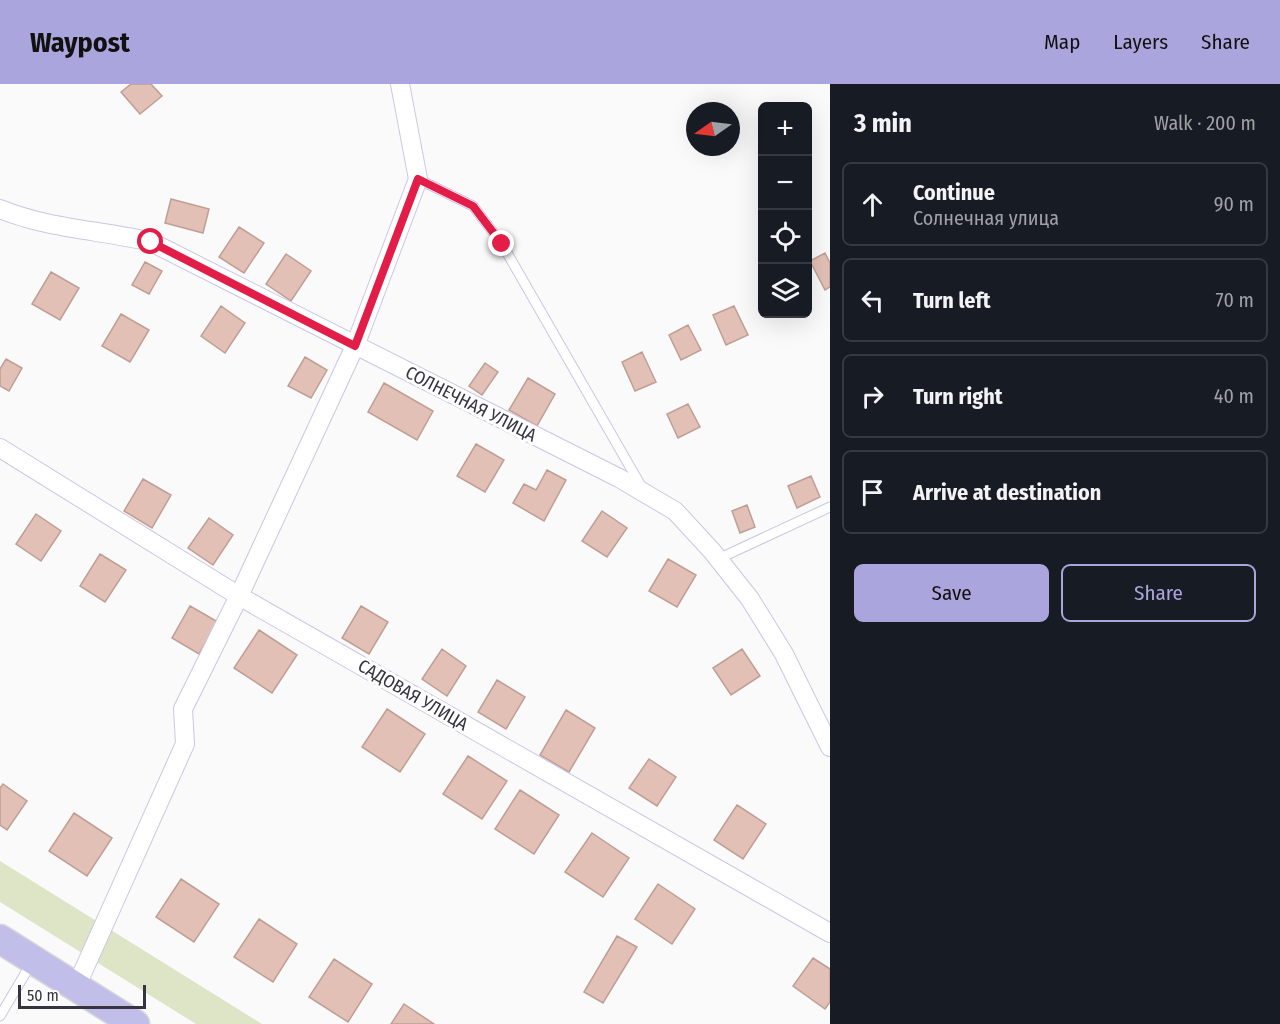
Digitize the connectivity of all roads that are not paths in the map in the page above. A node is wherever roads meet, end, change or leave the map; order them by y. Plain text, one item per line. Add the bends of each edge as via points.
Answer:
1 (400, 84) edge
2 (418, 179) junction
3 (0, 209) edge
4 (355, 346) junction
5 (0, 448) edge
6 (645, 493) junction
7 (830, 507) edge
8 (718, 559) junction
9 (239, 596) junction
10 (830, 747) edge
11 (830, 933) edge
12 (0, 939) edge
13 (33, 960) junction
14 (76, 987) junction
15 (0, 1017) edge
16 (135, 1024) edge

1 - 2 street
2 - 4 street
2 - 6 lane via 473,206 502,244
3 - 4 street, СОЛНЕЧНАЯ УЛИЦА via 75,230 151,242
4 - 6 street, СОЛНЕЧНАЯ УЛИЦА
4 - 9 street
5 - 9 street, САДОВАЯ УЛИЦА
6 - 8 street, СОЛНЕЧНАЯ УЛИЦА via 675,511
7 - 8 lane
8 - 10 street, СОЛНЕЧНАЯ УЛИЦА via 750,599 784,654
9 - 11 street, САДОВАЯ УЛИЦА
9 - 14 street via 183,709 185,744
12 - 13 main road
13 - 14 main road
13 - 15 lane
14 - 16 main road

